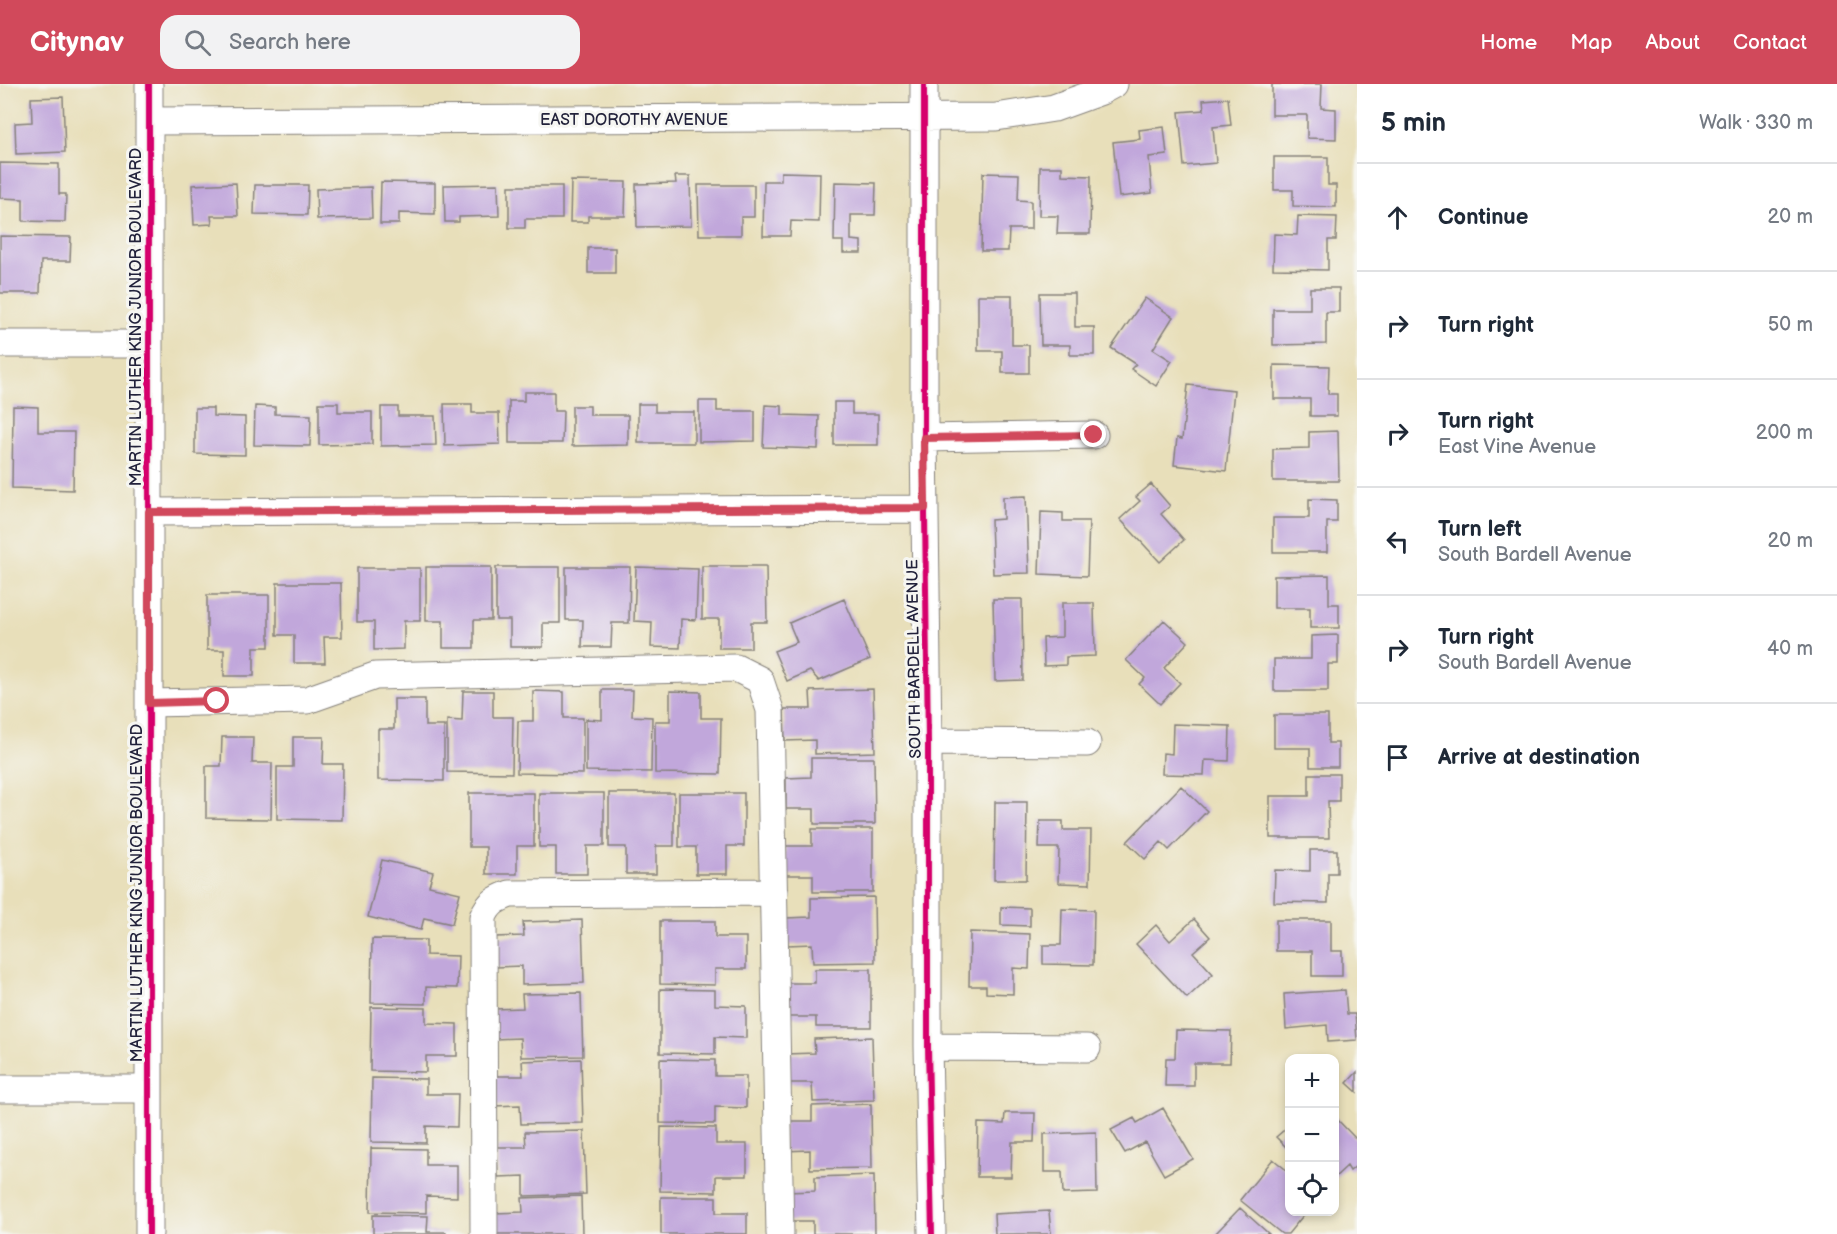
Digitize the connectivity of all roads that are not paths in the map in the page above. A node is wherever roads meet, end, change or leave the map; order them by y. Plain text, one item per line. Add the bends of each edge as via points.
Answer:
1 (149, 84) edge
2 (924, 84) edge
3 (1114, 84) edge
4 (924, 117) junction
5 (149, 121) junction
6 (0, 344) edge
7 (149, 344) junction
8 (1094, 435) dead end
9 (924, 438) junction
10 (925, 508) junction
11 (149, 512) junction
12 (149, 703) junction
13 (928, 742) junction
14 (1087, 742) dead end
15 (774, 892) junction
16 (927, 1047) junction
17 (1087, 1048) dead end
18 (0, 1089) edge
19 (149, 1089) junction
20 (149, 1234) edge
21 (484, 1234) edge
22 (780, 1234) edge
23 (932, 1234) edge

1 - 5 street, MARTIN LUTHER KING JUNIOR BOULEVARD
2 - 4 street, SOUTH BARDELL AVENUE
3 - 4 street, EAST DOROTHY AVENUE via 1054,108 996,117
4 - 5 street, EAST DOROTHY AVENUE
4 - 9 street, SOUTH BARDELL AVENUE
5 - 7 street, MARTIN LUTHER KING JUNIOR BOULEVARD
6 - 7 street
7 - 11 street, MARTIN LUTHER KING JUNIOR BOULEVARD
8 - 9 street
9 - 10 street, SOUTH BARDELL AVENUE
10 - 11 street
10 - 13 street, SOUTH BARDELL AVENUE
11 - 12 street, MARTIN LUTHER KING JUNIOR BOULEVARD
12 - 15 street via 308,700 375,676 736,668 760,680 770,710
12 - 19 street, MARTIN LUTHER KING JUNIOR BOULEVARD
13 - 14 street, SOUTH BARDELL AVENUE
13 - 16 street, SOUTH BARDELL AVENUE
15 - 21 street via 510,894 496,899 487,908 483,917
15 - 22 street
16 - 17 street
16 - 23 street, SOUTH BARDELL AVENUE
18 - 19 street
19 - 20 street, MARTIN LUTHER KING JUNIOR BOULEVARD

